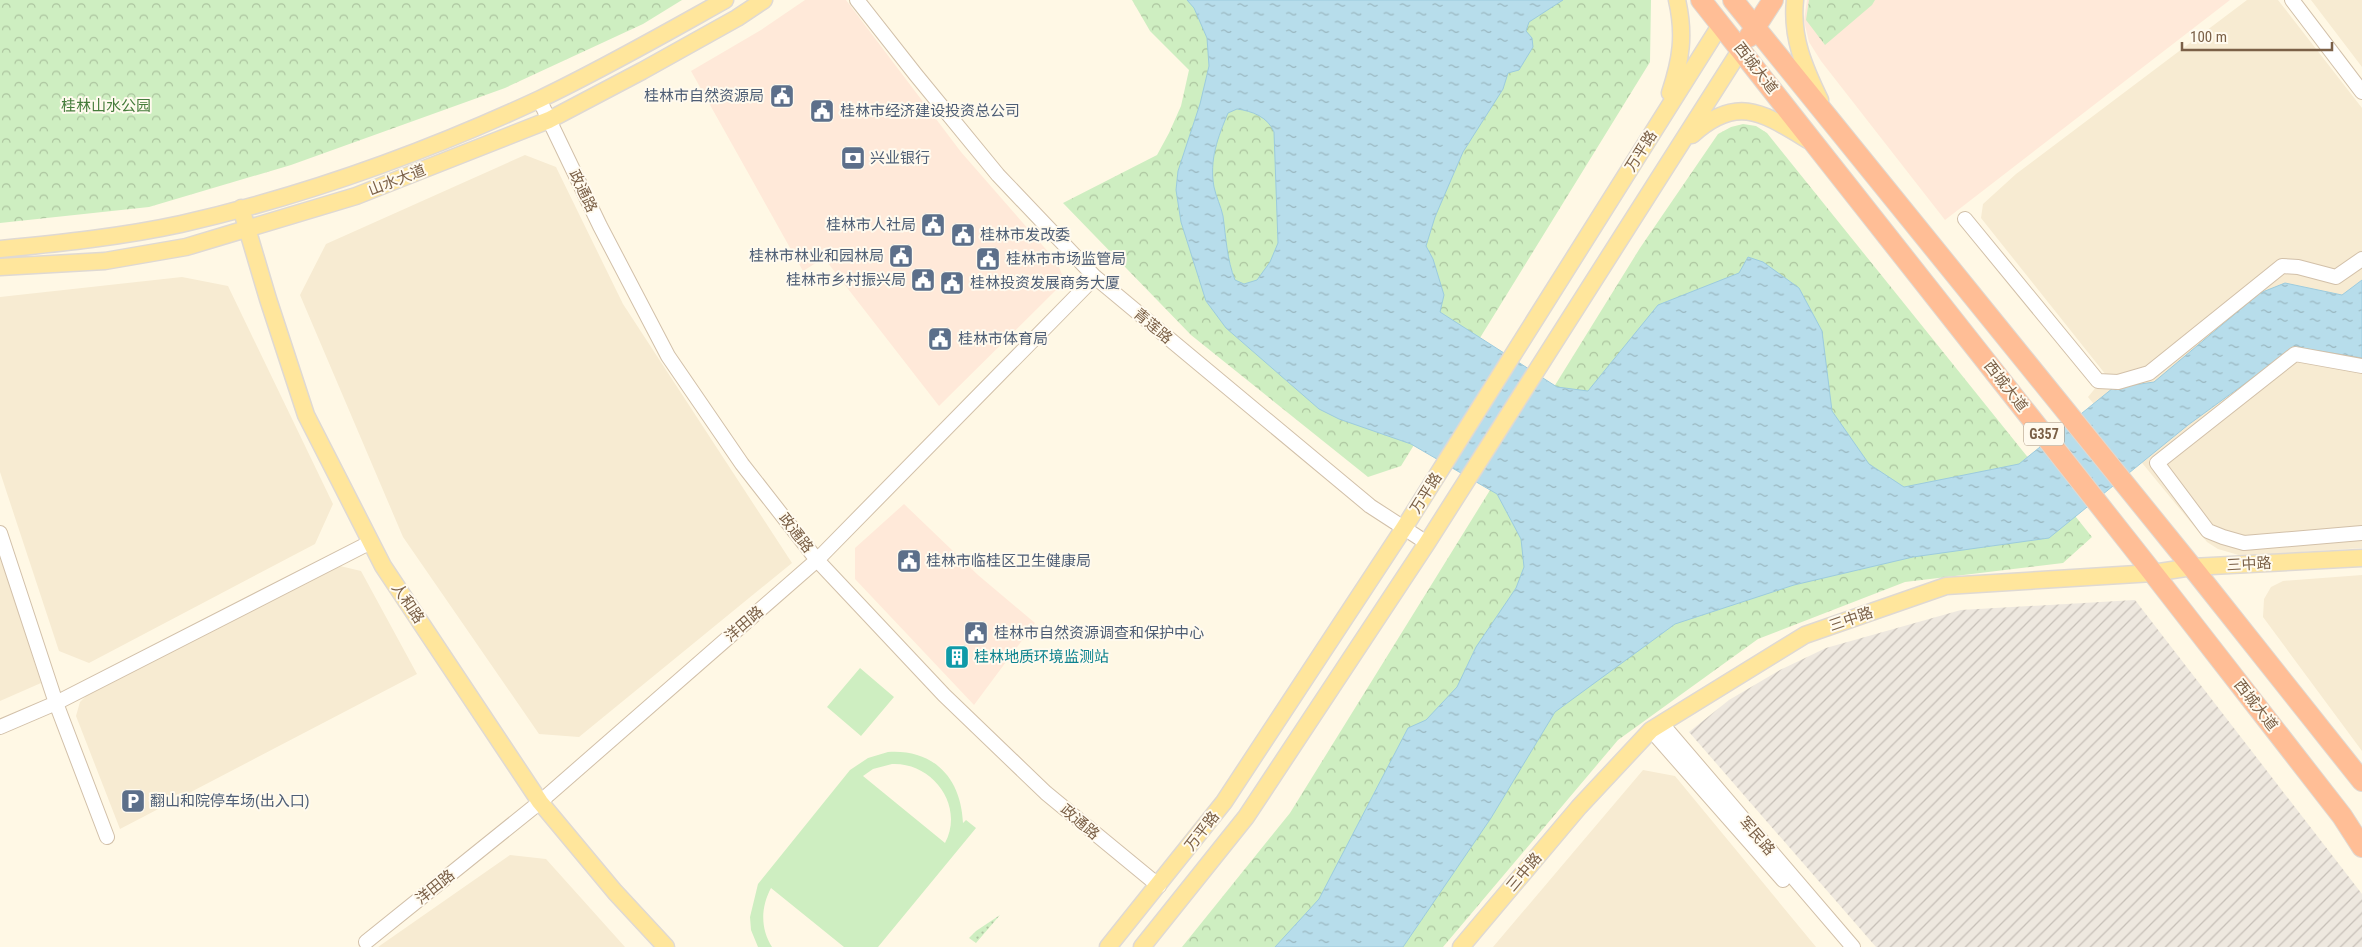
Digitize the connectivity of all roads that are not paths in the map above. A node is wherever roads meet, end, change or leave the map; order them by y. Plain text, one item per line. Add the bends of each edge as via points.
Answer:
1 (725, 0) edge
2 (764, 0) edge
3 (858, 0) edge
4 (1677, 0) edge
5 (1701, 0) edge
6 (1773, 0) edge
7 (1795, 0) edge
8 (2292, 0) edge
9 (1736, 1) edge
10 (1721, 24) junction
11 (1755, 28) junction
12 (1741, 49) junction
13 (2362, 92) edge
14 (540, 99) junction
15 (1662, 118) junction
16 (549, 120) junction
17 (1830, 120) junction
18 (1815, 144) junction
19 (1679, 146) junction
20 (241, 208) junction
21 (1965, 219) dead end
22 (248, 229) junction
23 (0, 249) edge
24 (2362, 260) edge
25 (0, 267) edge
26 (1095, 277) junction
27 (2362, 366) edge
28 (1404, 528) junction
29 (2362, 532) edge
30 (0, 534) edge
31 (371, 542) junction
32 (1427, 543) junction
33 (2362, 558) edge
34 (818, 560) junction
35 (2192, 567) junction
36 (2153, 573) junction
37 (56, 703) junction
38 (1656, 727) junction
39 (0, 728) edge
40 (2362, 781) edge
41 (540, 802) junction
42 (107, 837) dead end
43 (2362, 847) edge
44 (1159, 886) junction
45 (366, 942) dead end
46 (666, 947) edge
47 (1108, 947) edge
48 (1142, 947) edge
49 (1461, 947) edge
50 (1842, 947) edge
51 (1853, 947) edge

1 - 14 main road, 山水大道
2 - 16 main road, 山水大道 via 737,18
3 - 26 street, 青莲路 via 998,175
4 - 15 main road via 1683,41 1678,71
5 - 10 highway, 西城大道
6 - 11 highway
7 - 17 main road via 1797,44 1804,67
8 - 13 street
9 - 10 highway, G357
9 - 11 highway, 西城大道 / G357
10 - 12 highway, 西城大道 / G357
10 - 15 main road, 万平路
11 - 12 highway
11 - 17 highway, 西城大道 / G357
12 - 18 highway, 西城大道 / G357
12 - 19 main road, 万平路
14 - 16 street, 政通路
14 - 20 main road, 山水大道 via 351,175
15 - 28 main road, 万平路
16 - 22 main road, 山水大道 via 356,196
16 - 34 street, 政通路 via 668,356 742,464
17 - 35 highway, 西城大道 / G357
18 - 19 main road via 1761,114 1744,110 1706,122
18 - 36 highway, 西城大道 / G357
19 - 32 main road, 万平路
20 - 22 main road, 人和路
20 - 23 main road, 山水大道 via 180,224 97,239
21 - 24 street via 2098,381 2107,383 2149,372 2282,266 2336,277
22 - 25 main road, 山水大道 via 186,247 104,261
22 - 31 main road, 人和路 via 306,416
26 - 28 street, 青莲路 via 1370,506
26 - 34 street, 洋田路
27 - 29 street via 2295,354 2157,463 2208,531 2223,537 2244,543
28 - 32 street, 青莲路
28 - 44 main road, 万平路 via 1224,802
30 - 37 street
31 - 37 street
31 - 41 main road, 人和路
32 - 48 main road, 万平路 via 1246,817
33 - 35 main road, 三中路
34 - 41 street, 洋田路
34 - 44 street, 政通路 via 944,695 1046,793
35 - 36 main road, 三中路
35 - 40 highway, 西城大道 / G357
36 - 38 main road, 三中路 via 1946,586 1805,635
36 - 43 highway, 西城大道 / G357 via 2342,816
37 - 39 street
37 - 42 street
38 - 49 main road, 三中路 via 1573,814
38 - 50 street, 军民路
38 - 51 street, 军民路
41 - 45 street, 洋田路
41 - 46 main road, 人和路
44 - 47 main road, 万平路

